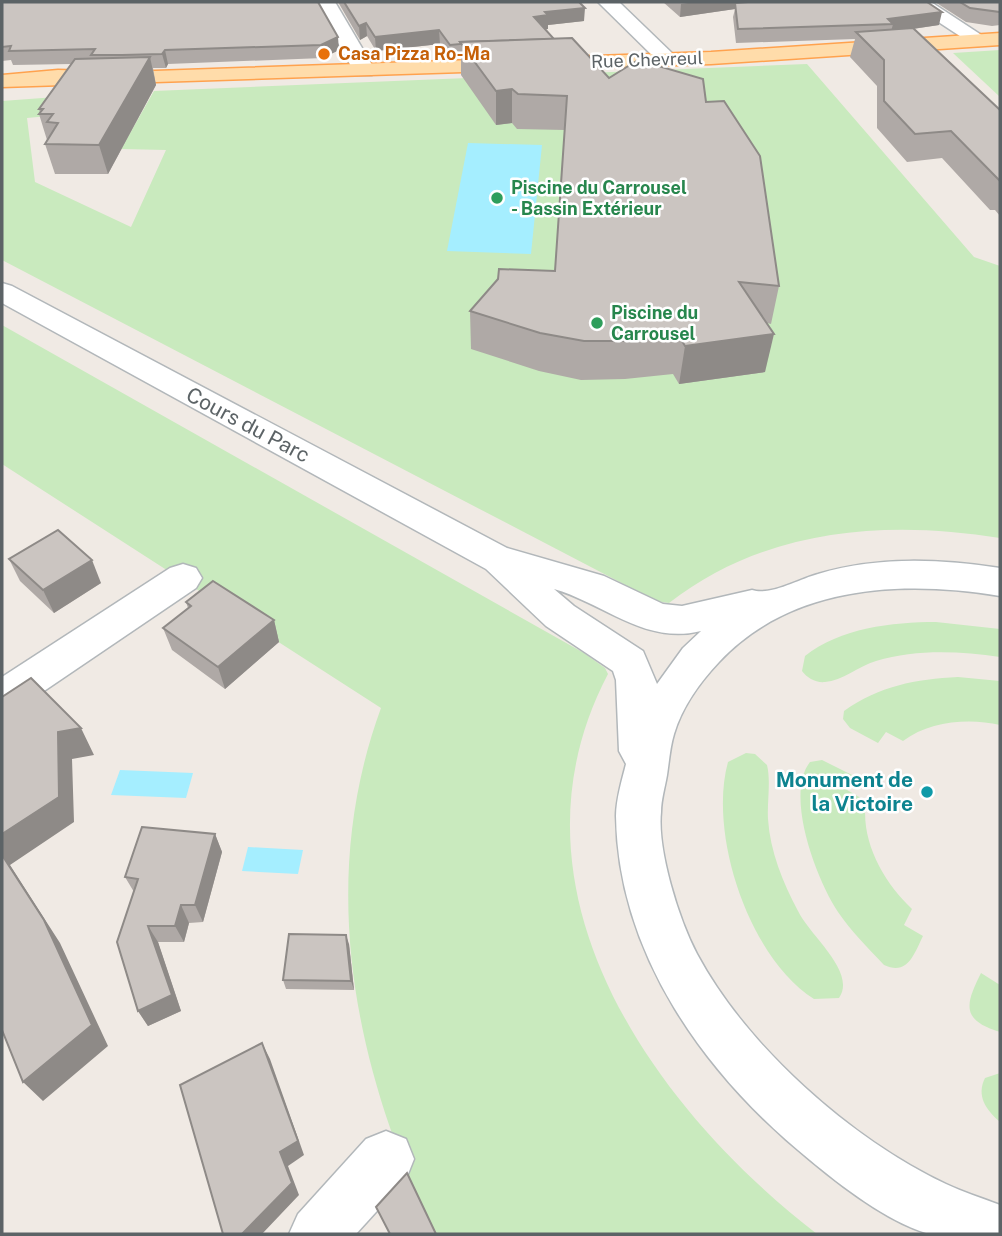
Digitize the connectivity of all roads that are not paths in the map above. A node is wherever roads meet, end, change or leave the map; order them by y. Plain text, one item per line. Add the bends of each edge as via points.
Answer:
1 (325, 2) edge
2 (608, 2) edge
3 (918, 2) edge
4 (1000, 39) edge
5 (978, 40) junction
6 (667, 60) junction
7 (364, 70) junction
8 (126, 79) junction
9 (2, 81) edge
10 (2, 93) edge
11 (2, 292) edge
12 (495, 558) junction
13 (183, 578) dead end
14 (833, 582) junction
15 (1000, 582) edge
16 (2, 698) edge
17 (638, 809) junction
18 (386, 1159) dead end
19 (318, 1234) edge
20 (1000, 1234) edge

1 - 7 street
2 - 6 street
3 - 5 street
4 - 5 main road, Rue Chevreul
5 - 6 main road, Rue Chevreul
6 - 7 main road, Rue Chevreul
7 - 8 main road, Rue Chevreul
8 - 9 main road, Rue Chevreul
8 - 10 main road, Rue Chevreul
11 - 12 street, Cours du Parc
12 - 14 street, Cours du Parc via 591,586 645,615 682,621
12 - 17 street, Cours du Parc via 559,615 629,662 636,680 640,739
13 - 16 street
14 - 15 street via 927,573
14 - 17 street via 790,595 751,614 716,639 687,669 664,705 646,754
17 - 20 street via 643,870 663,936 697,1002 747,1070 812,1132 889,1185
18 - 19 street

